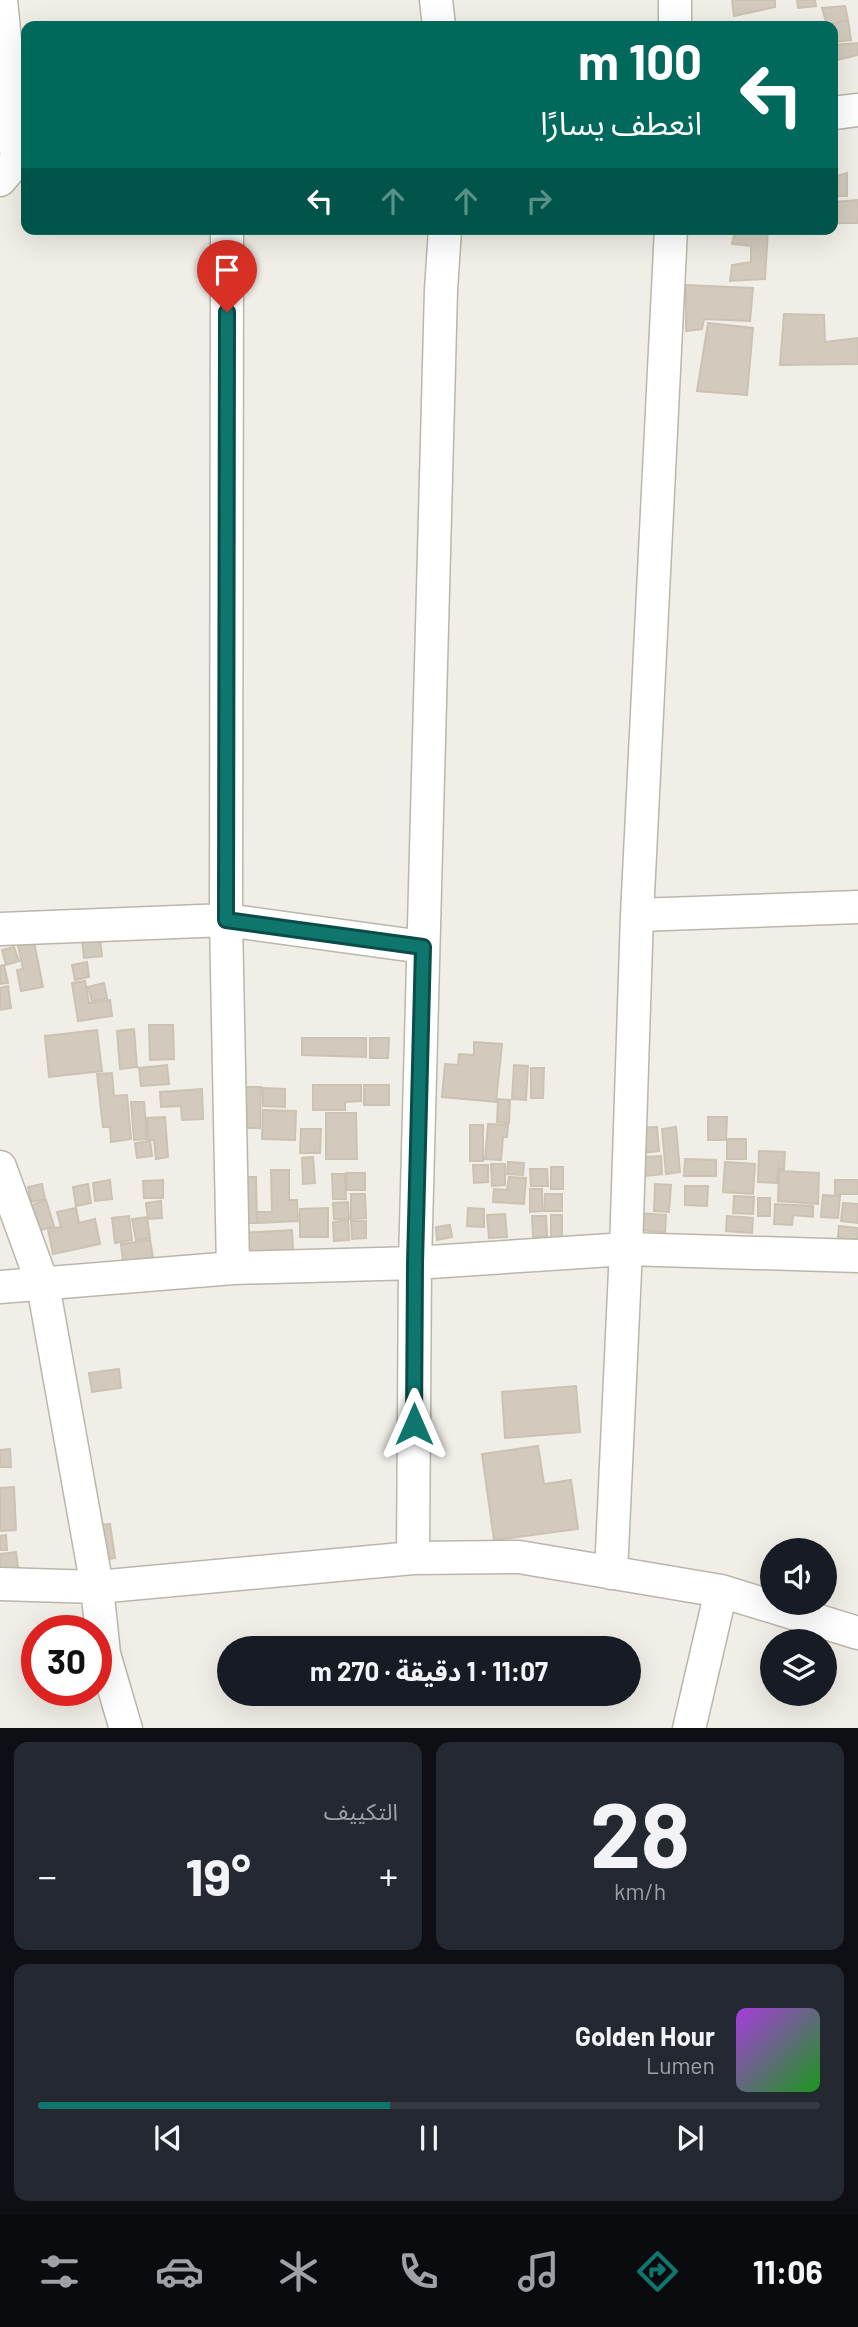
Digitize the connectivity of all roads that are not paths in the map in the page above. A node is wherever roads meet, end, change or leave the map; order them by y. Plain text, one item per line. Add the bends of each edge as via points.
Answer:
1 (1, 0) edge
2 (436, 0) edge
3 (675, 0) edge
4 (438, 21) edge
5 (675, 21) edge
6 (858, 110) edge
7 (838, 112) edge
8 (14, 167) edge
9 (227, 235) edge
10 (444, 235) edge
11 (671, 235) edge
12 (858, 907) edge
13 (637, 915) junction
14 (226, 920) junction
15 (0, 929) edge
16 (423, 947) junction
17 (0, 1167) edge
18 (626, 1249) junction
19 (858, 1256) edge
20 (415, 1263) junction
21 (233, 1268) junction
22 (43, 1285) junction
23 (0, 1287) edge
24 (413, 1558) junction
25 (611, 1573) junction
26 (0, 1584) edge
27 (97, 1587) junction
28 (721, 1591) junction
29 (858, 1633) edge
30 (126, 1728) edge
31 (689, 1728) edge

1 - 8 street
2 - 4 street
3 - 5 street
6 - 7 street
9 - 14 street
10 - 16 street
11 - 13 street
12 - 13 street
13 - 18 street
14 - 15 street
14 - 16 street
14 - 21 street
16 - 20 street
17 - 22 street
18 - 19 street
18 - 20 street
18 - 25 street
20 - 21 street
20 - 24 street
21 - 22 street
22 - 23 street
22 - 27 street
24 - 25 street via 519,1557
24 - 27 street
25 - 28 street
26 - 27 street
27 - 30 street via 104,1654
28 - 29 street
28 - 31 street

